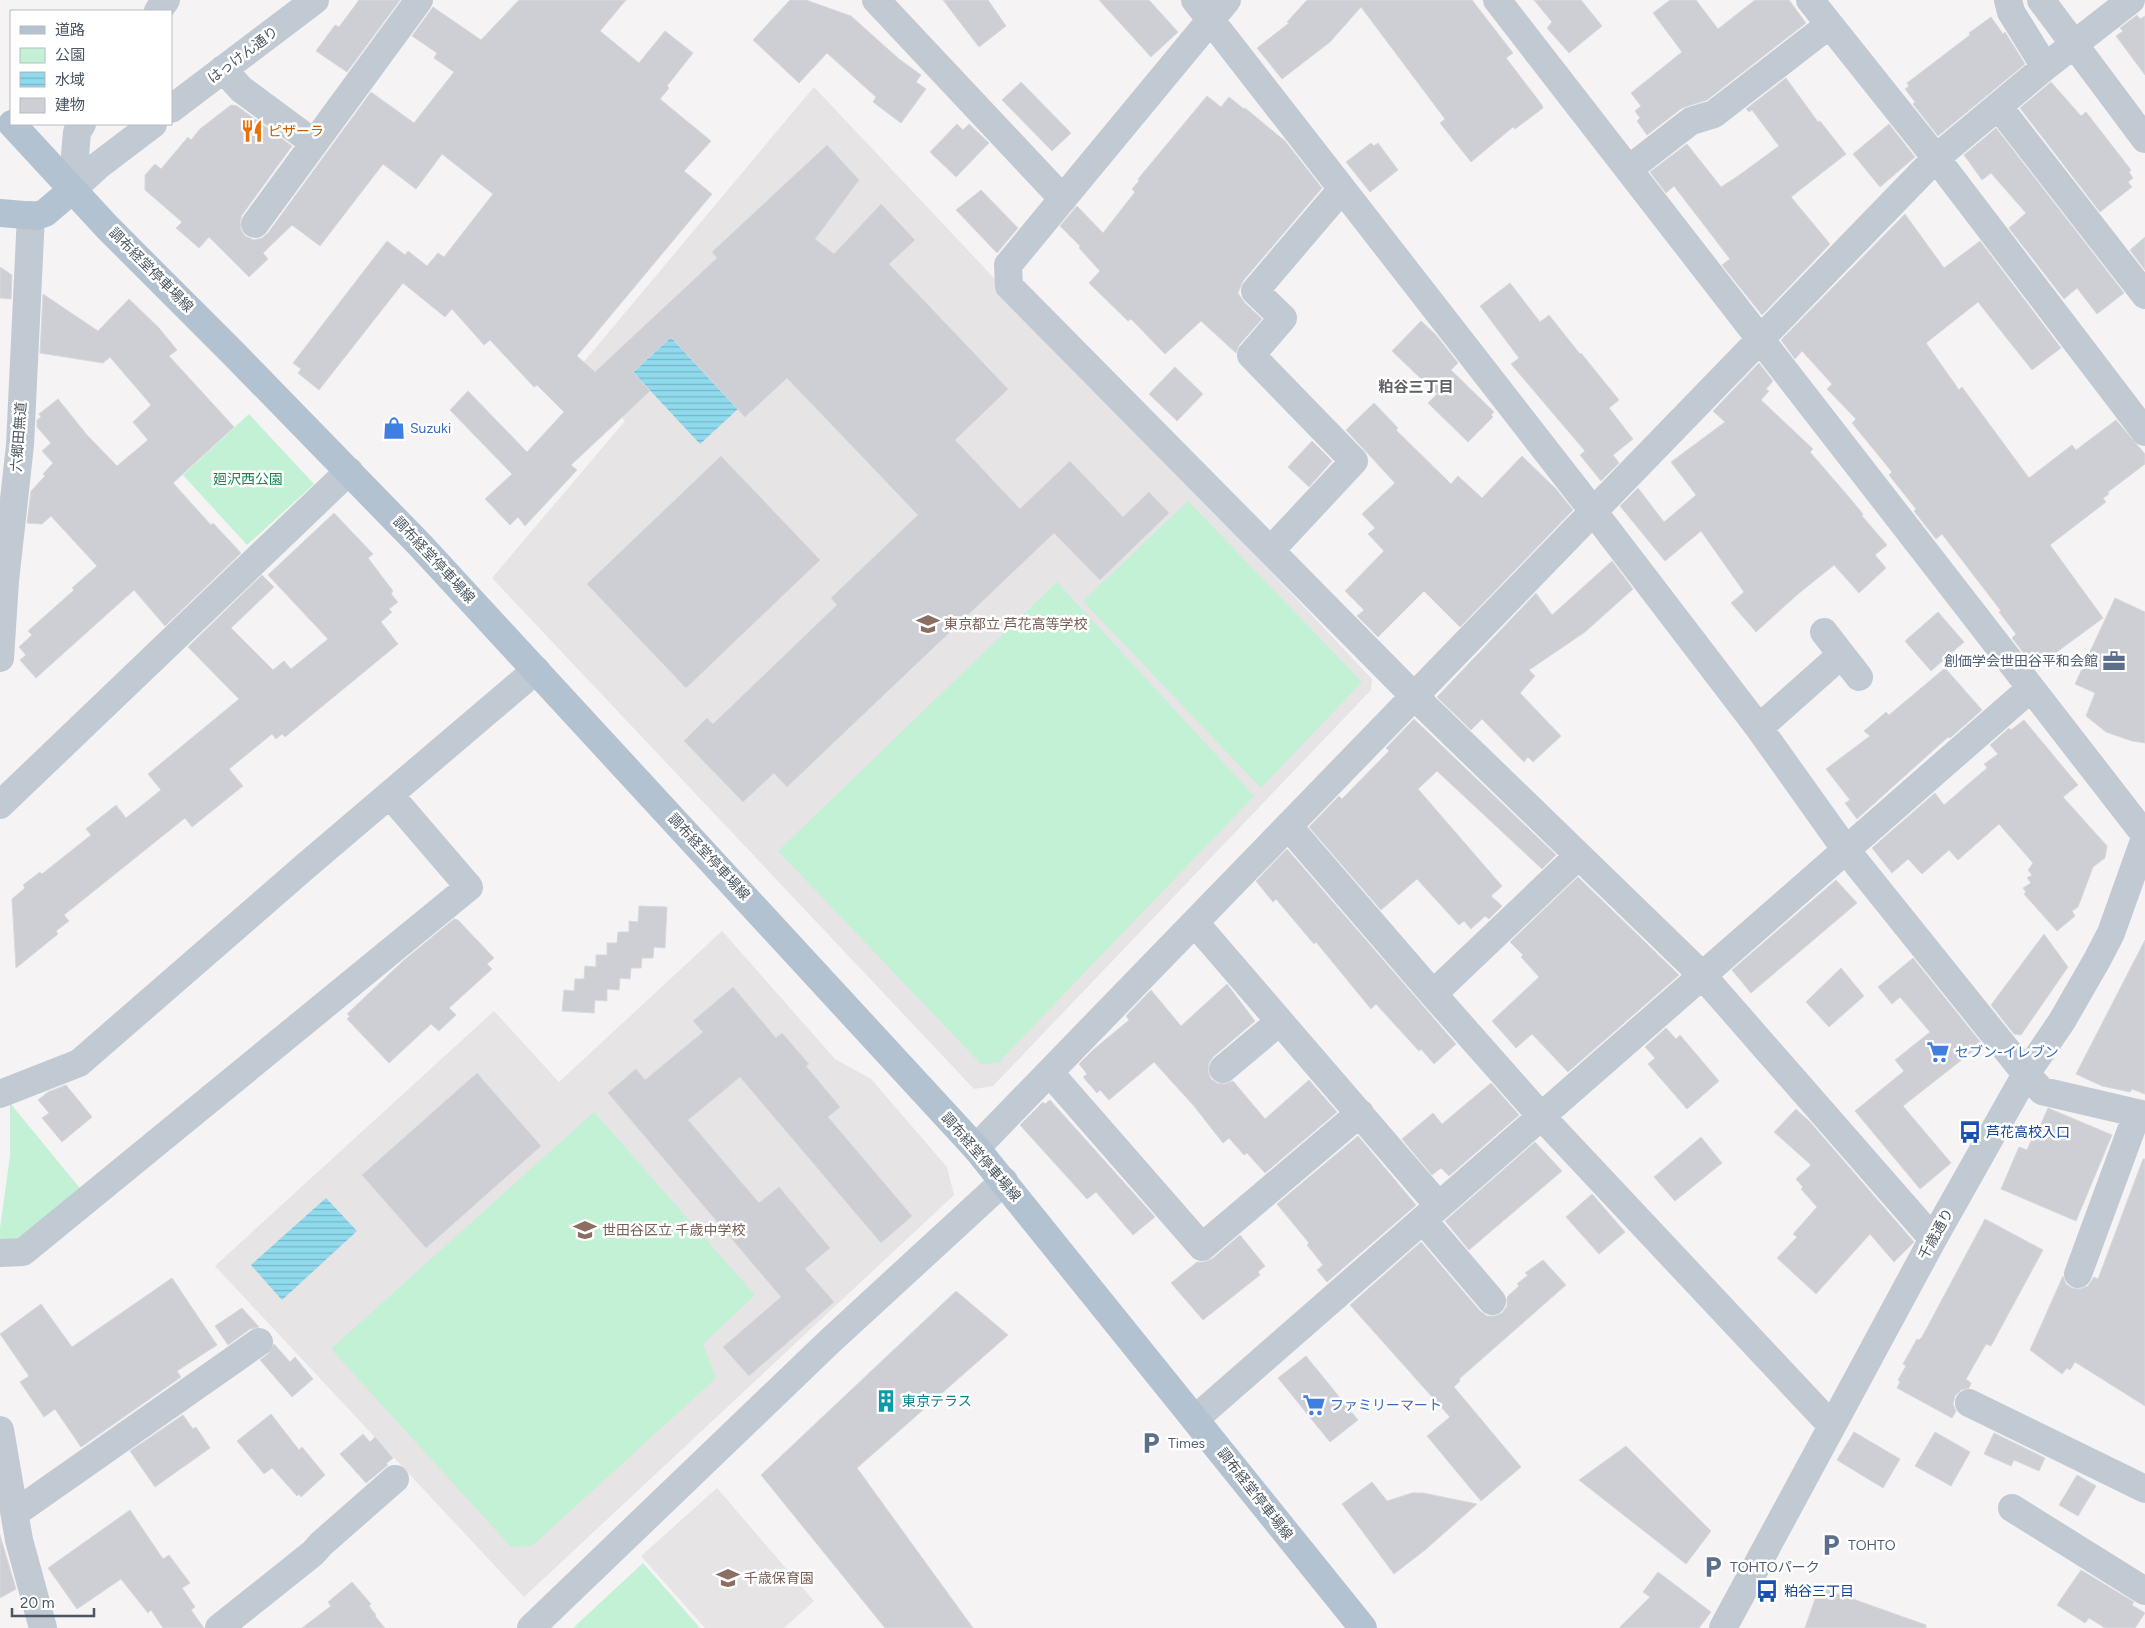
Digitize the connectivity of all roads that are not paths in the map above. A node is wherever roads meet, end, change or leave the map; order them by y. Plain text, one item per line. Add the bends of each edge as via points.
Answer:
1 (315, 0) edge
2 (418, 0) edge
3 (876, 0) edge
4 (1497, 0) edge
5 (1810, 0) edge
6 (2008, 0) edge
7 (2041, 0) edge
8 (2131, 0) edge
9 (1211, 7) edge
10 (1829, 25) junction
11 (2074, 44) junction
12 (2045, 67) junction
13 (223, 69) junction
14 (1998, 106) junction
15 (172, 109) edge
16 (0, 110) edge
17 (10, 121) edge
18 (14, 125) edge
19 (152, 125) edge
20 (79, 128) edge
21 (2145, 139) edge
22 (314, 143) junction
23 (1936, 158) junction
24 (1629, 170) junction
25 (1342, 189) junction
26 (72, 190) junction
27 (1062, 199) junction
28 (0, 213) edge
29 (31, 216) junction
30 (255, 224) dead end
31 (2145, 295) edge
32 (1760, 339) junction
33 (12, 355) edge
34 (2142, 422) edge
35 (349, 471) junction
36 (1593, 512) junction
37 (1271, 550) junction
38 (3, 582) edge
39 (1824, 632) dead end
40 (1841, 655) junction
41 (0, 658) edge
42 (536, 670) junction
43 (1859, 677) dead end
44 (2031, 688) junction
45 (1414, 696) junction
46 (1758, 728) junction
47 (390, 795) junction
48 (0, 805) edge
49 (1288, 826) junction
50 (2145, 834) edge
51 (2145, 838) edge
52 (1846, 850) junction
53 (1578, 856) junction
54 (1194, 923) junction
55 (1702, 975) junction
56 (1432, 994) junction
57 (1279, 1022) junction
58 (1223, 1069) dead end
59 (1050, 1073) junction
60 (2026, 1074) junction
61 (0, 1094) edge
62 (1360, 1113) junction
63 (2141, 1115) edge
64 (1541, 1116) junction
65 (976, 1148) junction
66 (1004, 1181) junction
67 (1431, 1213) junction
68 (1933, 1239) junction
69 (0, 1254) edge
70 (2078, 1274) dead end
71 (1492, 1301) dead end
72 (259, 1342) dead end
73 (1969, 1403) dead end
74 (1196, 1419) junction
75 (1832, 1426) junction
76 (0, 1430) edge
77 (395, 1479) dead end
78 (2145, 1489) edge
79 (2012, 1508) dead end
80 (15, 1512) junction
81 (10, 1545) edge
82 (2145, 1591) edge
83 (43, 1628) edge
84 (219, 1628) edge
85 (531, 1628) edge
86 (1364, 1628) edge
87 (1723, 1628) edge

1 - 13 street, はっけん通り
2 - 22 street
3 - 27 street
4 - 24 street
5 - 10 street
6 - 12 street via 2011,12
7 - 11 street
8 - 11 street
9 - 25 street
9 - 27 street
10 - 23 street
10 - 24 street via 1714,114 1691,121
11 - 12 street
11 - 21 street
12 - 14 street
13 - 15 street, はっけん通り
13 - 22 street via 241,89
14 - 23 street
14 - 31 street
16 - 17 main road, 調布経堂停車場線
18 - 26 main road, 調布経堂停車場線
19 - 26 street
20 - 26 street
22 - 30 street
23 - 32 street
23 - 34 street
24 - 32 street
25 - 36 street
25 - 37 street via 1254,291 1283,318 1251,354 1354,461
26 - 29 main road via 45,213
26 - 35 main road, 調布経堂停車場線
27 - 37 street via 1008,265 1009,286
28 - 29 main road
29 - 33 street, 六郷田無道
32 - 36 street
32 - 44 street
33 - 38 street, 六郷田無道 via 20,446
35 - 42 main road, 調布経堂停車場線
35 - 48 street
36 - 45 street
36 - 46 street
37 - 45 street
38 - 41 street, 六郷田無道
39 - 40 street
40 - 43 street
40 - 46 street
42 - 47 street
42 - 65 main road, 調布経堂停車場線
44 - 50 street
44 - 52 street
45 - 49 street
45 - 53 street
46 - 52 street
47 - 61 street via 79,1063
47 - 69 street via 469,887 23,1252
49 - 54 street
49 - 56 street
51 - 60 street, 千歳通り via 2111,933 2062,1021
52 - 55 street
52 - 60 street
53 - 55 street
53 - 56 street
54 - 57 street
54 - 59 street
55 - 64 street
55 - 68 street
56 - 64 street
57 - 58 street
57 - 62 street
59 - 62 street via 1202,1247
59 - 65 street
60 - 63 street via 2042,1091
60 - 68 street, 千歳通り
62 - 67 street
63 - 70 street
64 - 67 street
64 - 75 street
65 - 66 main road, 調布経堂停車場線
66 - 74 main road, 調布経堂停車場線
66 - 85 street
67 - 71 street
67 - 74 street
68 - 75 street, 千歳通り
72 - 80 street
73 - 78 street
74 - 86 main road, 調布経堂停車場線
75 - 87 street, 千歳通り
76 - 80 street
77 - 84 street via 314,1553
79 - 82 street
80 - 81 street
81 - 83 street

